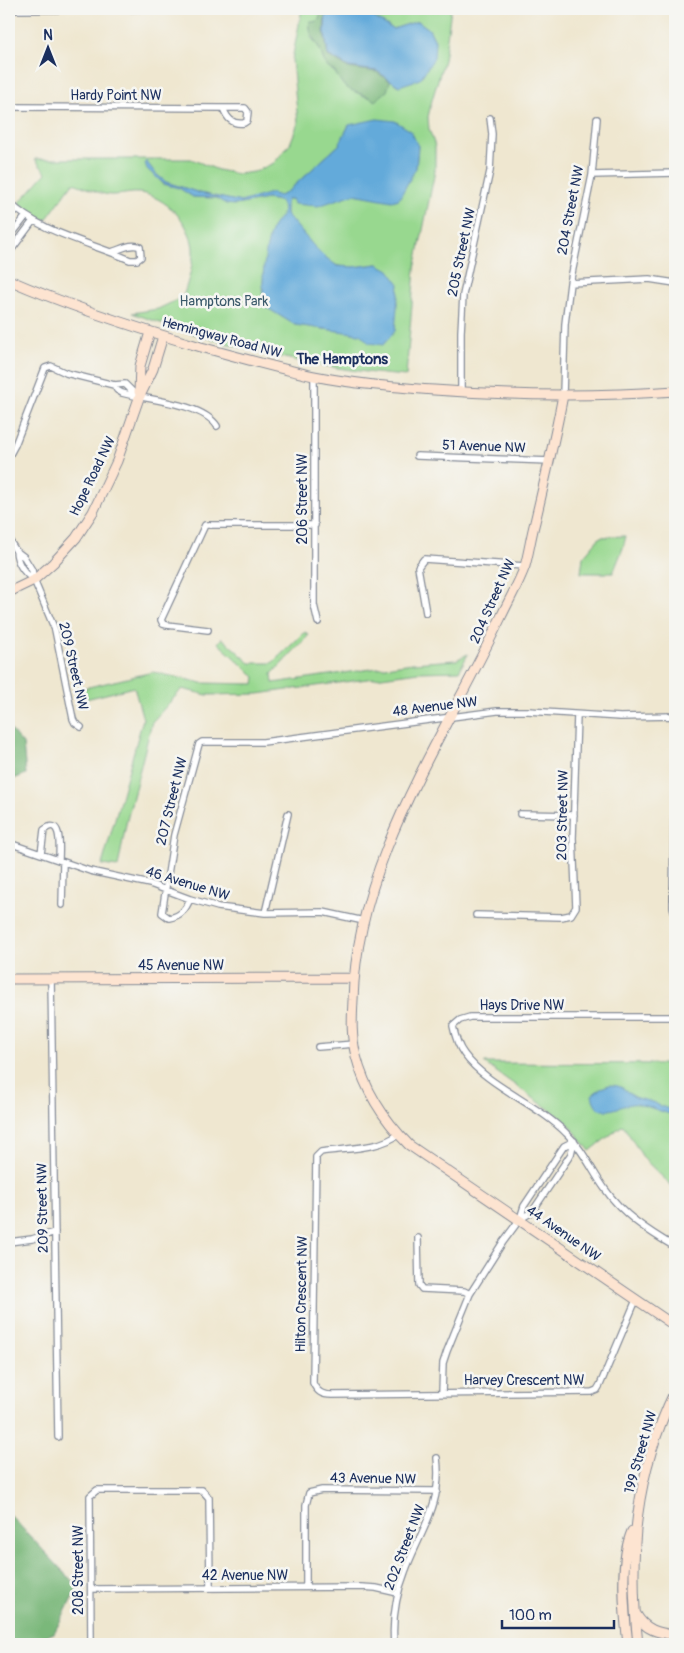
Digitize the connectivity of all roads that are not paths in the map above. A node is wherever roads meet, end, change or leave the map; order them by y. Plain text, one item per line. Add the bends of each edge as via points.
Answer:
1 (146, 9) edge
2 (9, 10) edge
3 (9, 107) edge
4 (223, 108) dead end
5 (490, 118) dead end
6 (598, 119) dead end
7 (675, 173) edge
8 (592, 175) junction
9 (9, 202) edge
10 (26, 216) junction
11 (34, 221) junction
12 (9, 238) edge
13 (111, 252) junction
14 (9, 253) edge
15 (9, 280) edge
16 (570, 283) junction
17 (675, 283) edge
18 (150, 332) junction
19 (163, 336) junction
20 (314, 376) junction
21 (114, 385) junction
22 (675, 391) edge
23 (461, 392) junction
24 (563, 395) junction
25 (138, 398) junction
26 (217, 426) dead end
27 (9, 456) edge
28 (417, 456) dead end
29 (550, 461) junction
30 (315, 525) junction
31 (9, 540) edge
32 (525, 566) junction
33 (34, 580) junction
34 (9, 592) edge
35 (426, 613) dead end
36 (318, 622) dead end
37 (208, 630) dead end
38 (577, 715) junction
39 (675, 716) edge
40 (449, 718) junction
41 (82, 727) dead end
42 (199, 744) joint
43 (288, 814) dead end
44 (520, 814) dead end
45 (574, 815) junction
46 (9, 843) edge
47 (41, 854) junction
48 (61, 861) junction
49 (166, 889) junction
50 (190, 899) junction
51 (62, 905) dead end
52 (265, 912) junction
53 (675, 914) edge
54 (476, 915) dead end
55 (364, 921) junction
56 (353, 978) junction
57 (9, 979) edge
58 (51, 979) junction
59 (675, 1017) edge
60 (354, 1044) junction
61 (318, 1047) dead end
62 (399, 1134) junction
63 (574, 1141) junction
64 (435, 1164) joint
65 (520, 1219) junction
66 (55, 1232) junction
67 (418, 1238) dead end
68 (9, 1242) edge
69 (675, 1247) edge
70 (470, 1294) junction
71 (636, 1300) junction
72 (675, 1326) edge
73 (675, 1391) edge
74 (442, 1393) junction
75 (58, 1437) dead end
76 (437, 1458) dead end
77 (437, 1491) junction
78 (636, 1522) junction
79 (306, 1587) junction
80 (210, 1588) junction
81 (91, 1589) junction
82 (398, 1593) junction
83 (635, 1612) junction
84 (675, 1635) edge
85 (91, 1644) edge
86 (394, 1644) edge
87 (628, 1644) edge
88 (638, 1644) edge

1 - 2 street
3 - 4 street, Hardy Point NW
5 - 23 street, 205 Street NW via 490,171 463,295
6 - 8 street, 204 Street NW
7 - 8 street
8 - 16 street, 204 Street NW
9 - 10 street
10 - 11 street
10 - 12 street
11 - 13 street
11 - 14 street
13 - 13 street via 137,245 141,257 130,260
15 - 18 street, Hemingway Road NW
16 - 17 street via 649,279
16 - 24 street, 204 Street NW
18 - 19 street, Hemingway Road NW
18 - 25 street, Hope Road NW via 140,366
19 - 20 street, Hemingway Road NW
19 - 25 street, Hope Road NW via 153,369
20 - 23 street, Hemingway Road NW via 390,387
20 - 30 street, 206 Street NW
21 - 25 street via 122,393
21 - 25 street via 125,384
21 - 27 street via 51,366 45,368
22 - 24 street, Hemingway Road NW
23 - 24 street, Hemingway Road NW
24 - 29 street, 204 Street NW
25 - 26 street via 190,408 213,420
25 - 33 street, Hope Road NW via 117,461 93,512 76,538
28 - 29 street, 51 Avenue NW
29 - 32 street, 204 Street NW
30 - 36 street, 206 Street NW via 314,605
30 - 37 street via 205,525 161,620 162,624
31 - 33 street, 209 Street NW via 24,557
32 - 35 street via 424,559 418,567
32 - 40 street, 204 Street NW
33 - 34 street, Hope Road NW
33 - 41 street, 209 Street NW via 55,630 73,719
38 - 39 street, 48 Avenue NW
38 - 40 street, 48 Avenue NW via 516,710
38 - 45 street, 203 Street NW
39 - 53 street
40 - 42 street, 48 Avenue NW via 263,742
40 - 55 street, 204 Street NW via 403,809 378,873
42 - 49 street, 207 Street NW via 174,835
43 - 52 street
44 - 45 street
45 - 54 street, 203 Street NW via 576,907 571,915
46 - 47 street, 46 Avenue NW
47 - 48 street, 46 Avenue NW
47 - 48 street via 44,830 52,826 59,833
48 - 49 street, 46 Avenue NW
48 - 51 street
49 - 50 street, 46 Avenue NW
49 - 50 street, 207 Street NW via 162,913 169,918 180,915
50 - 52 street, 46 Avenue NW via 218,907
52 - 55 street, 46 Avenue NW via 323,912
55 - 56 street, 204 Street NW
56 - 58 street, 45 Avenue NW
56 - 60 street, 204 Street NW
57 - 58 street, 45 Avenue NW
58 - 66 street, 209 Street NW
59 - 63 street, Hays Drive NW via 470,1017 453,1026 463,1053 476,1068 552,1121
60 - 61 street
60 - 62 street, 204 Street NW via 362,1077 372,1098
62 - 64 street, 204 Street NW
62 - 74 street, Hilton Crescent NW via 359,1148 321,1152 316,1157 313,1383 324,1395
63 - 65 street via 564,1146 524,1206
63 - 65 street via 571,1154 532,1212
63 - 69 street via 617,1204 647,1230
64 - 65 street, 44 Avenue NW
65 - 70 street
65 - 71 street, 44 Avenue NW
66 - 68 street via 32,1240
66 - 75 street, 209 Street NW
67 - 70 street via 419,1285 422,1289
70 - 74 street via 445,1357
71 - 72 street, 44 Avenue NW
71 - 74 street, Harvey Crescent NW via 597,1390
73 - 78 street, 199 Street NW via 657,1434
76 - 77 street, 202 Street NW
77 - 79 street, 43 Avenue NW via 322,1490 309,1493 306,1505
77 - 82 street, 202 Street NW via 429,1520
78 - 83 street, 199 Street NW
78 - 87 street, 199 Street NW via 625,1552
79 - 80 street, 42 Avenue NW
79 - 82 street, 42 Avenue NW via 369,1588
80 - 81 street, 42 Avenue NW
80 - 81 street, 208 Street NW via 209,1498 202,1490 97,1490 90,1496
81 - 85 street, 208 Street NW
82 - 86 street, 202 Street NW
83 - 84 street via 651,1630
83 - 88 street, 199 Street NW

